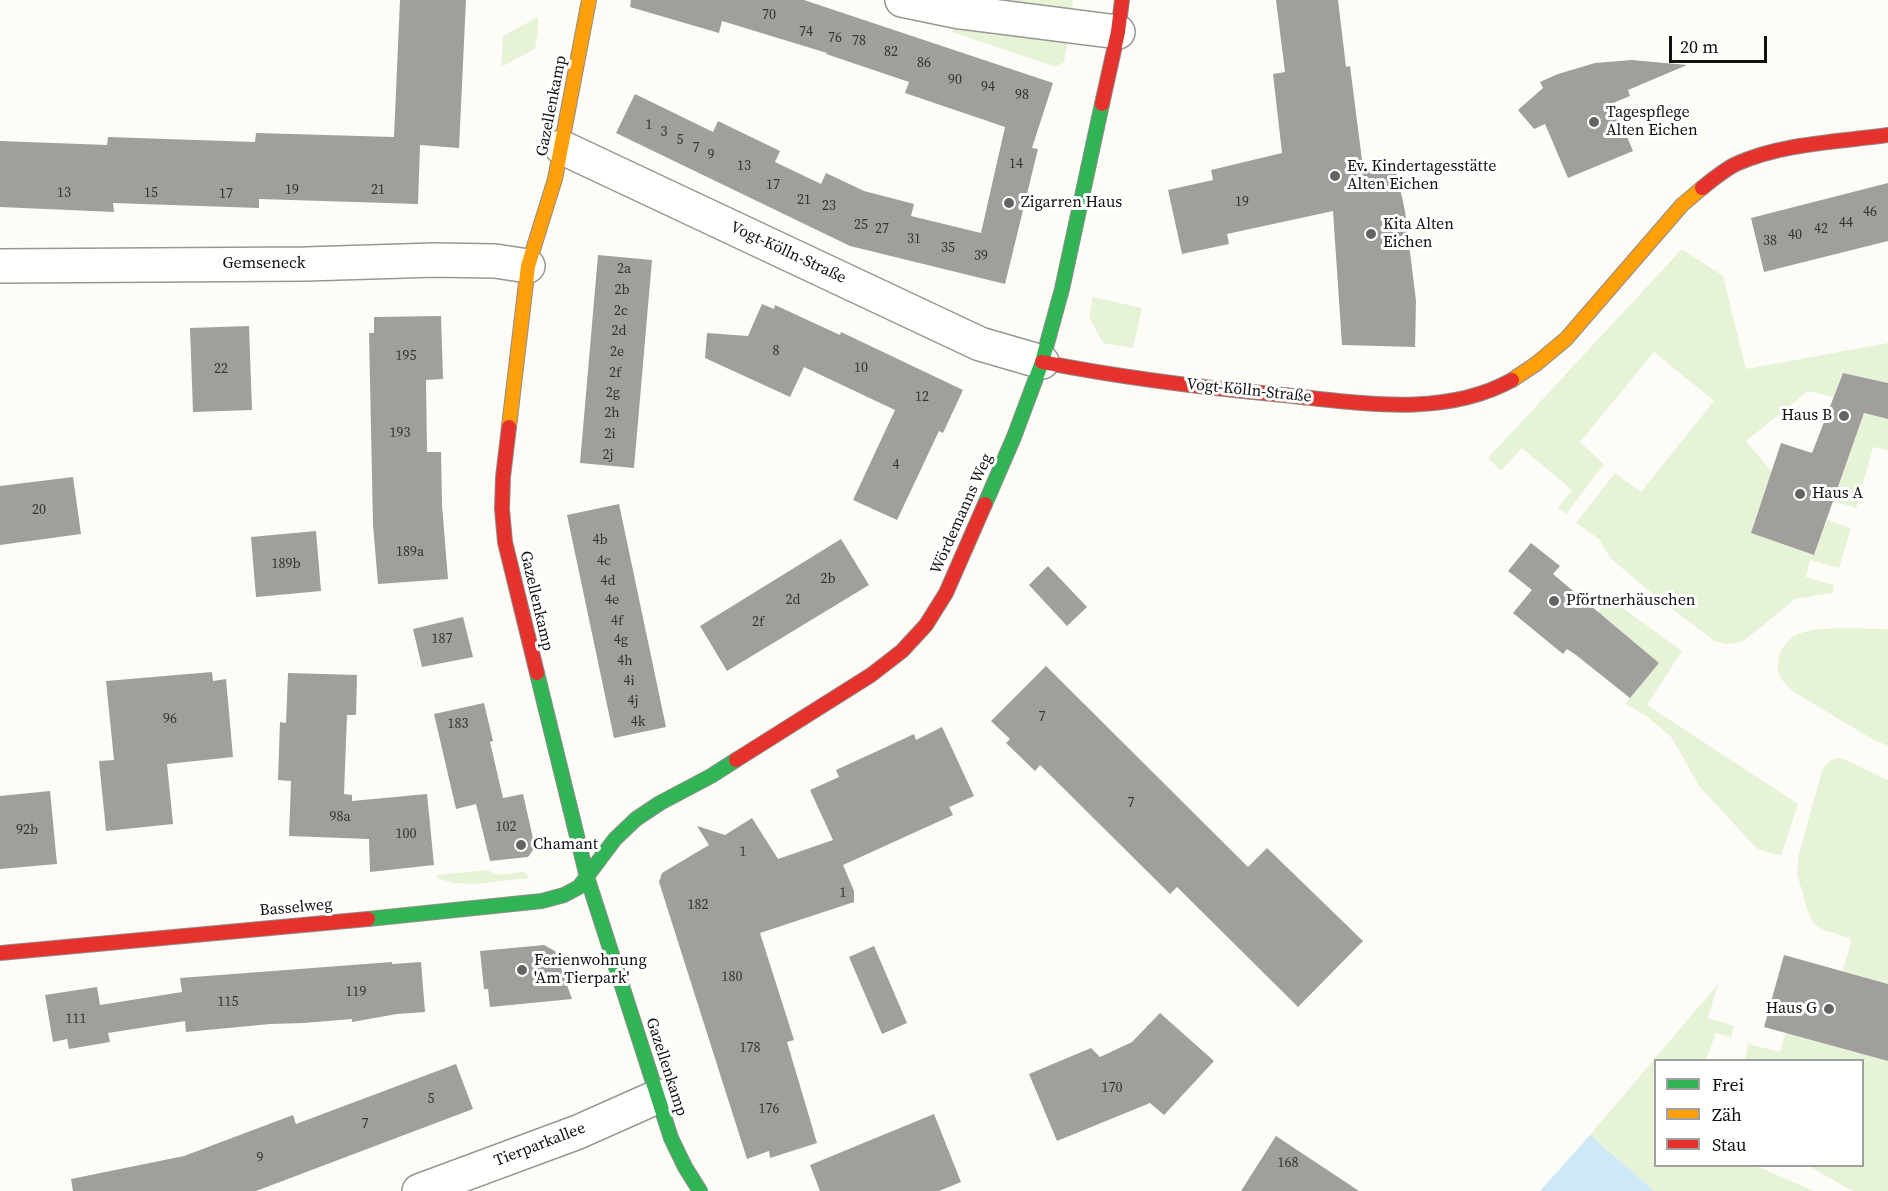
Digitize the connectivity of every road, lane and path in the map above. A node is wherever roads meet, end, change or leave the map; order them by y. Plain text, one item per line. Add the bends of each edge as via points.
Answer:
1 (589, 0) edge
2 (902, 0) edge
3 (1122, 0) edge
4 (1118, 32) junction
5 (1888, 135) edge
6 (561, 147) junction
7 (0, 266) edge
8 (528, 266) junction
9 (1042, 362) junction
10 (587, 877) junction
11 (0, 953) edge
12 (659, 1096) junction
13 (420, 1191) edge
14 (700, 1191) edge

1 - 6 street, Gazellenkamp
2 - 4 street via 960,12
3 - 4 street, Wördemanns Weg
4 - 9 street, Wördemanns Weg via 1062,289
5 - 9 street, Vogt-Kölln-Straße via 1775,150 1716,176 1682,205 1559,345 1517,377 1480,395 1425,404 1362,402 1225,390
6 - 8 street, Gazellenkamp
6 - 9 street, Vogt-Kölln-Straße via 980,344
7 - 8 street, Gemseneck via 435,260
8 - 10 street, Gazellenkamp via 503,477 505,542
9 - 10 street, Wördemanns Weg via 1014,437 951,580 926,625 902,651 871,675 636,819 615,839
10 - 11 street, Basselweg via 572,891 542,901
10 - 12 street, Gazellenkamp
12 - 13 street, Tierparkallee via 578,1132
12 - 14 street, Gazellenkamp via 671,1138

